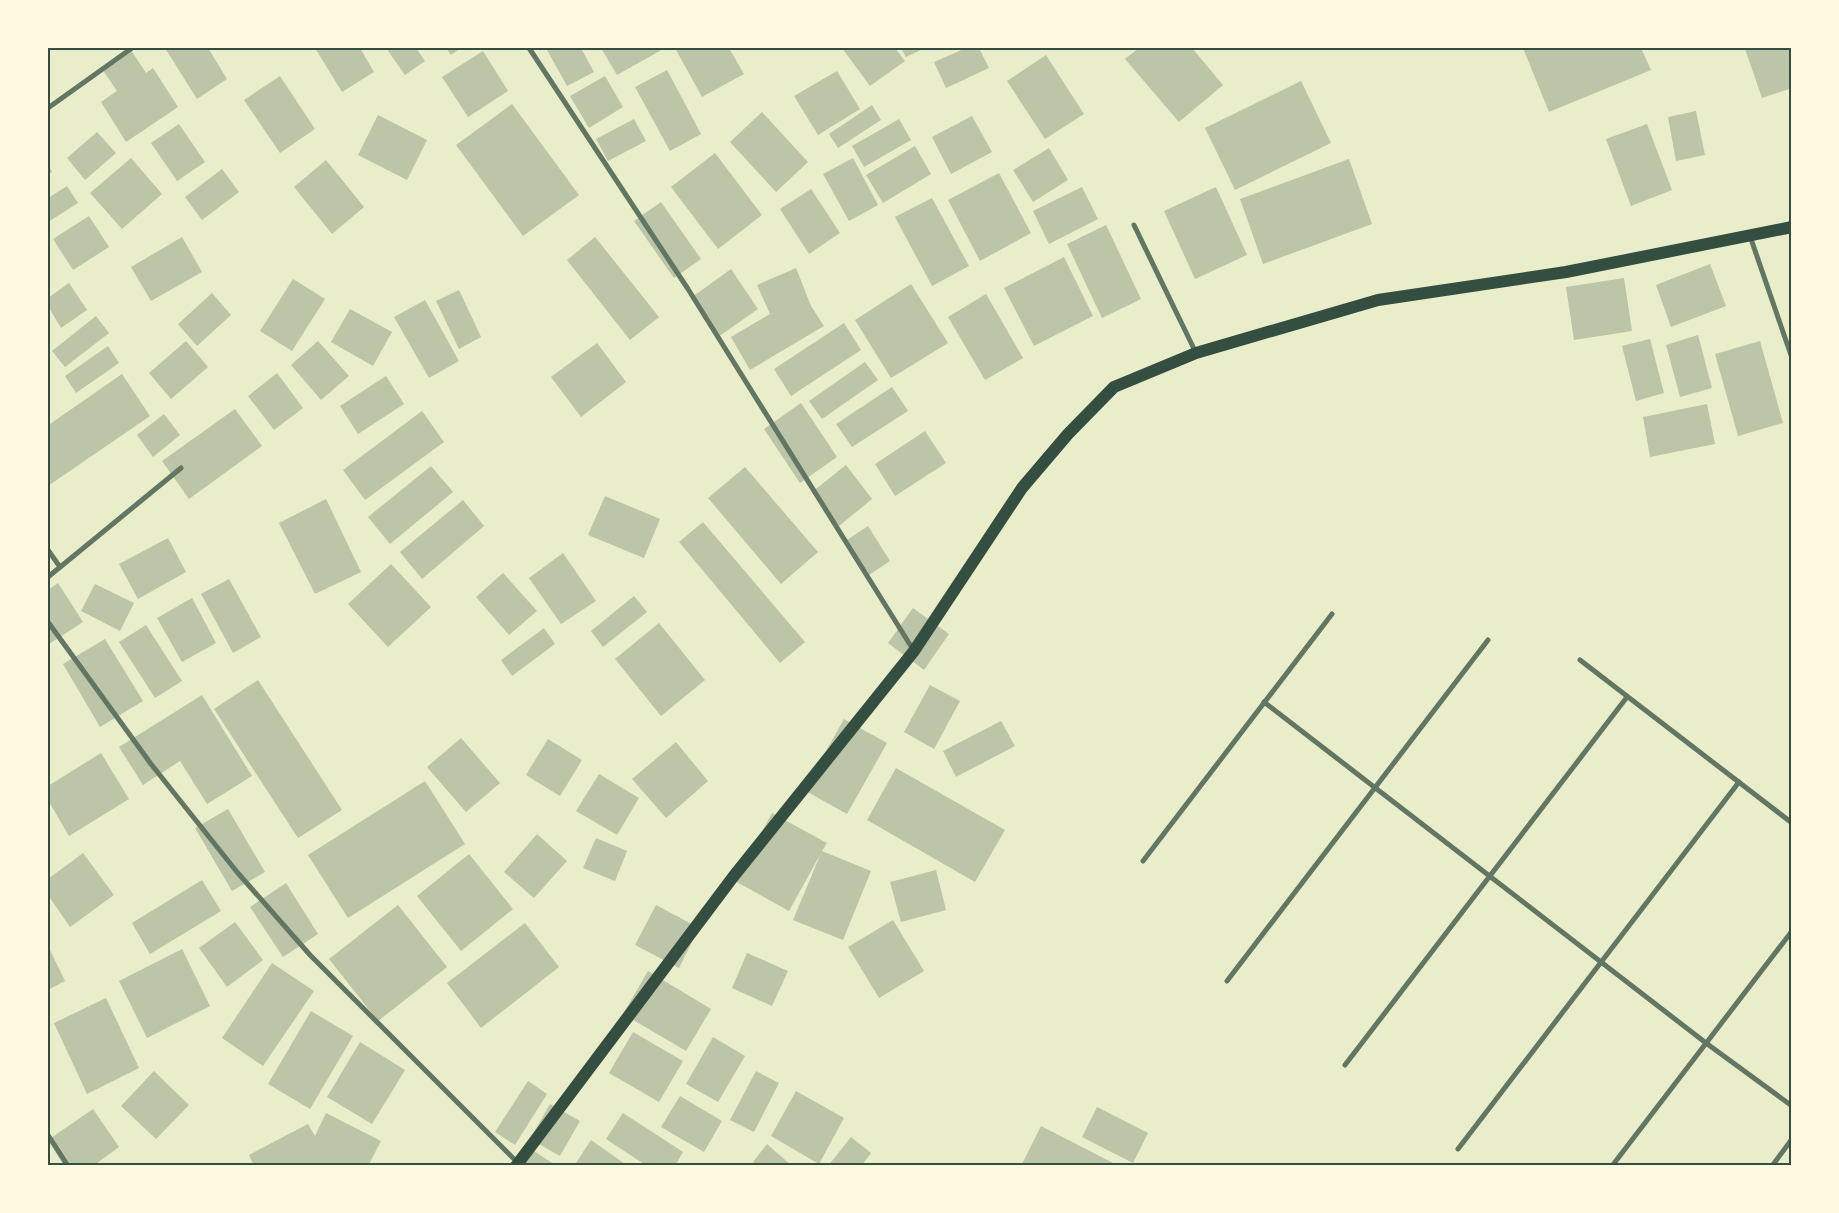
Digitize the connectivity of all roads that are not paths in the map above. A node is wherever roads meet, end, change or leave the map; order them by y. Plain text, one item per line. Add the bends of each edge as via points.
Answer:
1 (132, 48) edge
2 (529, 48) edge
3 (48, 108) edge
4 (1134, 225) dead end
5 (1792, 227) edge
6 (1750, 235) junction
7 (1196, 353) junction
8 (1792, 358) edge
9 (182, 468) dead end
10 (48, 550) edge
11 (60, 567) junction
12 (48, 577) edge
13 (1332, 614) dead end
14 (48, 622) edge
15 (1488, 640) dead end
16 (914, 651) junction
17 (1580, 660) dead end
18 (1627, 697) junction
19 (1264, 702) junction
20 (1739, 782) junction
21 (1375, 788) junction
22 (1792, 823) edge
23 (1143, 861) dead end
24 (1490, 877) junction
25 (1792, 931) edge
26 (1602, 962) junction
27 (1227, 981) dead end
28 (1706, 1043) junction
29 (1345, 1065) dead end
30 (1792, 1106) edge
31 (48, 1135) edge
32 (1792, 1139) edge
33 (1458, 1149) dead end
34 (517, 1164) edge
35 (68, 1166) edge
36 (1612, 1166) edge
37 (1772, 1166) edge

1 - 3 street
2 - 16 street via 688,289
4 - 7 street
5 - 6 main road
6 - 7 main road via 1566,272 1378,300
6 - 8 street
7 - 16 main road via 1114,387 1068,434 1022,488
9 - 11 street
10 - 11 street
11 - 12 street
13 - 19 street
14 - 34 street via 151,764 237,872 310,954
15 - 21 street
16 - 34 main road via 732,877
17 - 18 street
18 - 20 street
18 - 24 street
19 - 21 street
19 - 23 street
20 - 22 street
20 - 26 street
21 - 24 street
21 - 27 street
24 - 26 street
24 - 29 street
25 - 28 street
26 - 28 street
26 - 33 street
28 - 30 street
28 - 36 street
31 - 35 street
32 - 37 street

